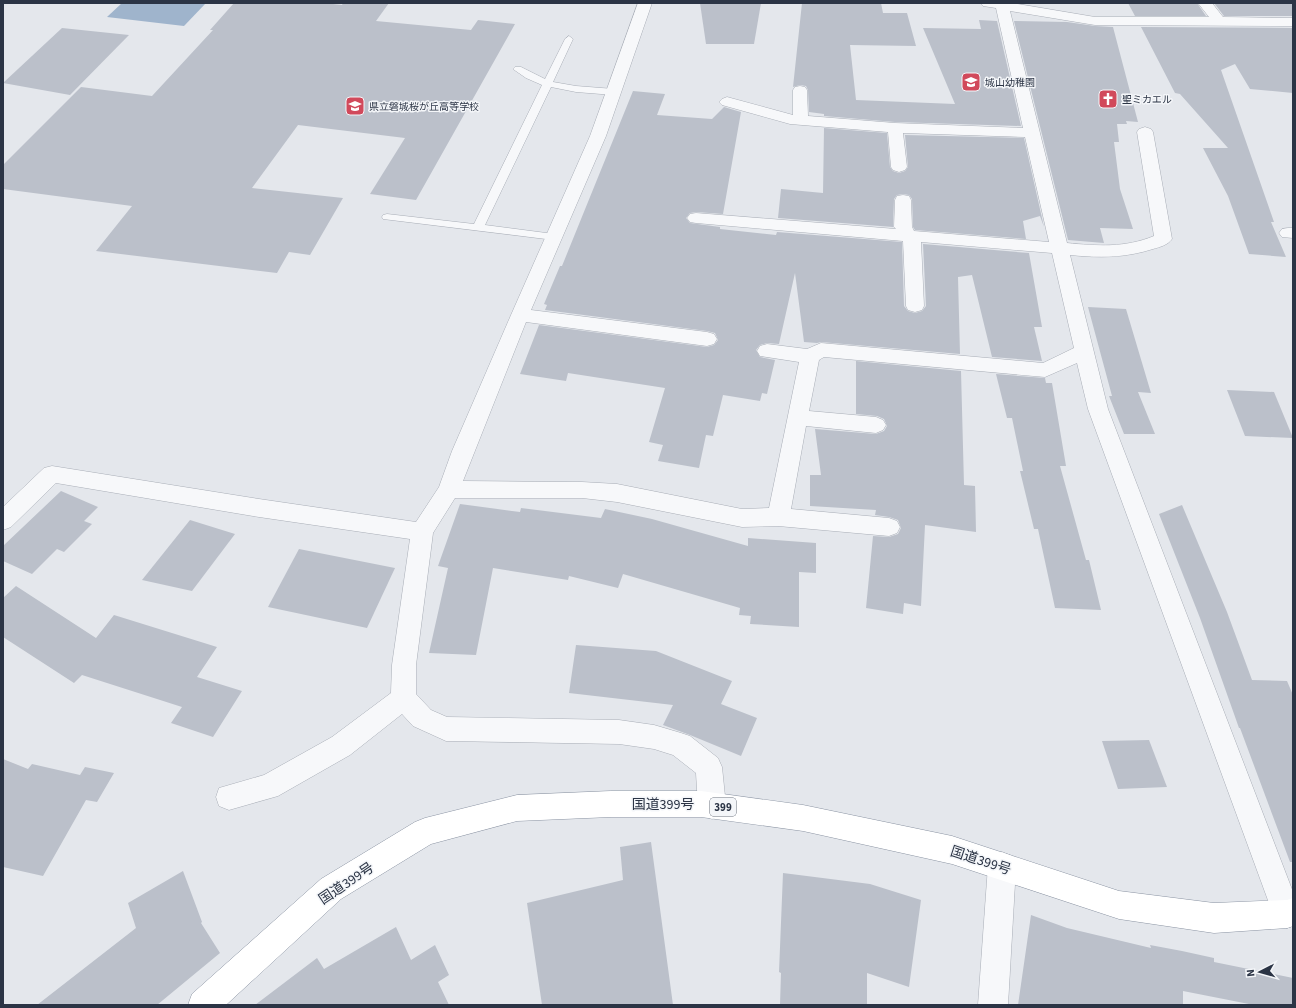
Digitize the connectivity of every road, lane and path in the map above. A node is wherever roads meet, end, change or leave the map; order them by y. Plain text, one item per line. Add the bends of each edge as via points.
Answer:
1 (645, 3) edge
2 (1205, 3) edge
3 (994, 4) edge
4 (1219, 22) junction
5 (1293, 22) edge
6 (569, 39) dead end
7 (518, 69) dead end
8 (547, 85) junction
9 (800, 90) dead end
10 (614, 92) junction
11 (727, 102) dead end
12 (800, 120) junction
13 (895, 128) junction
14 (1145, 132) dead end
15 (1032, 133) junction
16 (899, 167) dead end
17 (903, 200) dead end
18 (387, 217) dead end
19 (696, 218) dead end
20 (478, 228) junction
21 (908, 235) junction
22 (554, 237) junction
23 (1060, 248) junction
24 (915, 306) dead end
25 (520, 315) junction
26 (707, 339) dead end
27 (767, 351) dead end
28 (1084, 351) junction
29 (810, 356) junction
30 (798, 418) junction
31 (876, 425) dead end
32 (449, 489) junction
33 (778, 517) junction
34 (3, 521) edge
35 (889, 527) dead end
36 (422, 532) junction
37 (403, 698) junction
38 (229, 797) dead end
39 (712, 806) junction
40 (1002, 866) junction
41 (1290, 913) edge
42 (202, 1005) edge
43 (993, 1005) edge

1 - 10 street
2 - 4 street
3 - 4 street via 1092,15
3 - 15 street
4 - 5 street
6 - 8 lane
7 - 8 lane
8 - 10 lane
8 - 20 lane
9 - 12 street
10 - 22 street via 598,136
11 - 12 street
12 - 13 street
13 - 15 street
13 - 16 street
14 - 23 street via 1163,239 1132,251 1103,253
15 - 23 street
17 - 21 street via 903,228
18 - 20 lane
19 - 21 street
20 - 22 lane
21 - 23 street
21 - 24 street via 912,240
22 - 25 street
23 - 28 street
25 - 26 street
25 - 32 street
27 - 29 street
28 - 29 street via 1045,370 821,350
28 - 41 street via 1098,409
29 - 30 street
30 - 31 street
30 - 33 street
32 - 33 street via 582,490 617,493 742,518
32 - 36 street
33 - 35 street
34 - 36 street via 52,474
36 - 37 street via 404,665
37 - 38 street via 341,746 269,787
37 - 39 street via 422,718 446,729 618,732 654,737 681,745 710,767
39 - 40 highway, 国道399号 / 399 via 803,818 952,850
39 - 42 highway, 国道399号 / 399 via 611,804 517,808 425,832 331,889
40 - 41 highway, 国道399号 / 399 via 1119,905 1214,918
40 - 43 street

